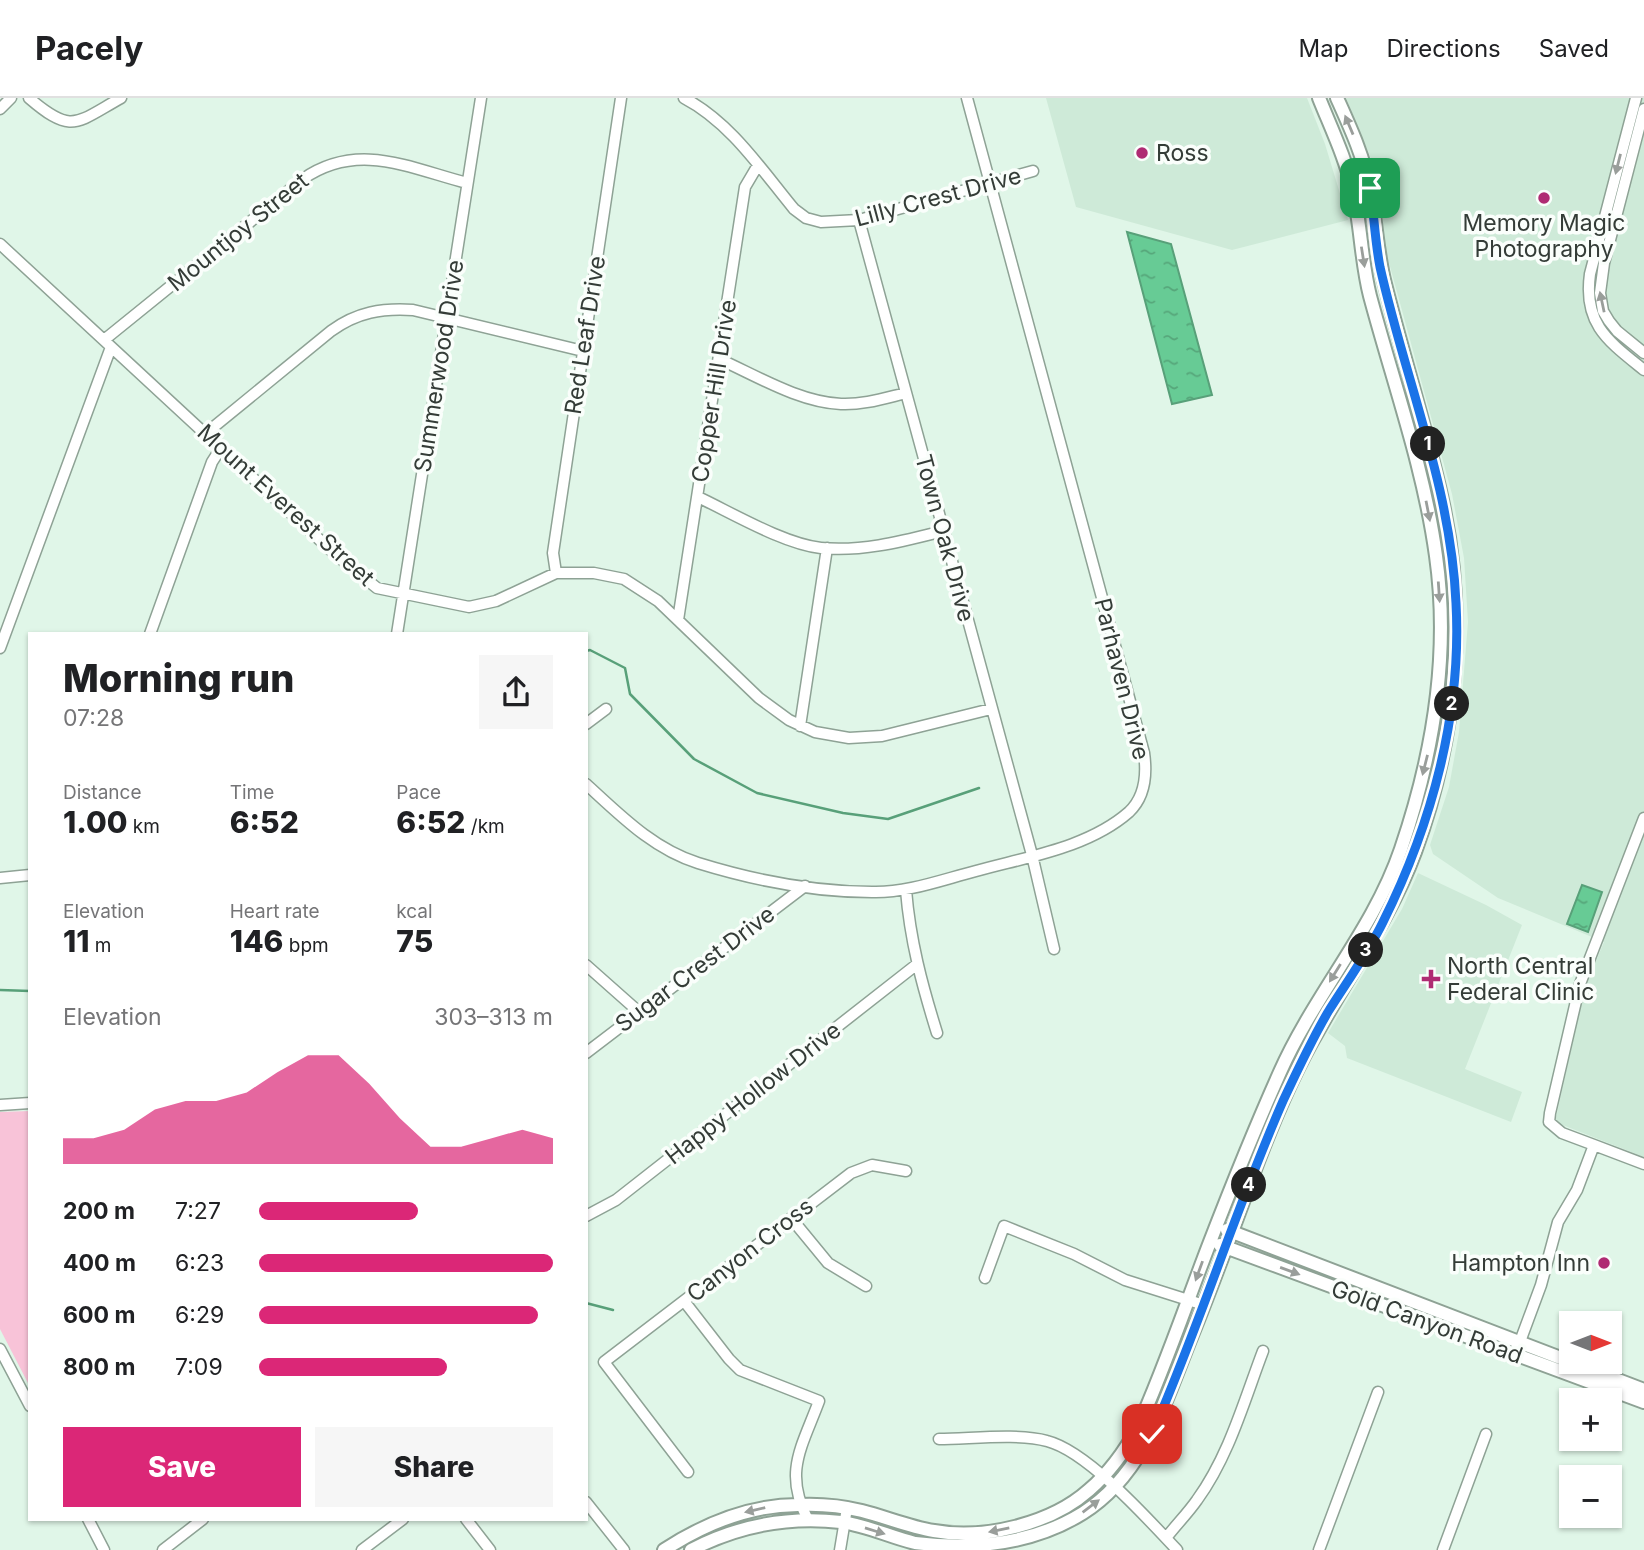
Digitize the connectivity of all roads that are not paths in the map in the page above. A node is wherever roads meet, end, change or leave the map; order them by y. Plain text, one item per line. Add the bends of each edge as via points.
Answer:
1 (10, 98) edge
2 (29, 98) edge
3 (121, 98) edge
4 (481, 98) edge
5 (621, 98) edge
6 (684, 98) edge
7 (967, 98) edge
8 (1319, 98) edge
9 (1337, 98) edge
10 (1636, 98) edge
11 (0, 109) edge
12 (1644, 109) edge
13 (758, 165) junction
14 (1033, 171) dead end
15 (989, 182) junction
16 (467, 183) junction
17 (859, 220) junction
18 (0, 244) edge
19 (446, 317) junction
20 (108, 344) junction
21 (583, 351) junction
22 (1644, 353) edge
23 (719, 359) junction
24 (1644, 370) edge
25 (1411, 381) junction
26 (1395, 386) junction
27 (906, 393) junction
28 (205, 433) junction
29 (221, 448) junction
30 (698, 497) junction
31 (943, 531) junction
32 (1448, 533) junction
33 (1433, 536) junction
34 (827, 548) junction
35 (556, 573) junction
36 (404, 593) junction
37 (678, 620) junction
38 (151, 632) edge
39 (397, 632) edge
40 (0, 648) edge
41 (1453, 695) junction
42 (1438, 698) junction
43 (606, 709) dead end
44 (991, 709) junction
45 (588, 722) edge
46 (800, 726) junction
47 (588, 786) edge
48 (1644, 818) edge
49 (1032, 855) junction
50 (28, 875) edge
51 (0, 878) edge
52 (805, 886) junction
53 (906, 890) junction
54 (1054, 948) dead end
55 (916, 965) junction
56 (588, 967) edge
57 (639, 1012) junction
58 (937, 1033) dead end
59 (588, 1051) edge
60 (28, 1103) edge
61 (0, 1105) edge
62 (1594, 1146) junction
63 (1644, 1164) edge
64 (906, 1171) dead end
65 (588, 1215) edge
66 (791, 1218) junction
67 (1217, 1226) junction
68 (1232, 1232) junction
69 (1210, 1241) junction
70 (1226, 1248) junction
71 (985, 1278) dead end
72 (866, 1286) dead end
73 (1188, 1300) junction
74 (684, 1301) junction
75 (1204, 1305) junction
76 (0, 1349) edge
77 (1517, 1349) junction
78 (1263, 1351) dead end
79 (1644, 1390) edge
80 (1378, 1392) dead end
81 (28, 1402) edge
82 (1644, 1402) edge
83 (1486, 1434) dead end
84 (939, 1439) dead end
85 (688, 1472) dead end
86 (1102, 1478) junction
87 (1114, 1486) junction
88 (588, 1505) edge
89 (800, 1505) junction
90 (848, 1508) junction
91 (808, 1520) junction
92 (89, 1521) edge
93 (200, 1521) edge
94 (399, 1521) edge
95 (468, 1521) edge
96 (845, 1522) junction
97 (1166, 1538) junction
98 (104, 1550) edge
99 (163, 1550) edge
100 (363, 1550) edge
101 (490, 1550) edge
102 (624, 1550) edge
103 (664, 1550) edge
104 (691, 1550) edge
105 (841, 1550) edge
106 (1177, 1550) edge
107 (1319, 1550) edge
108 (1443, 1550) edge

1 - 11 street
2 - 3 street via 50,117 65,122 84,119
4 - 16 street, Summerwood Drive
5 - 21 street, Red Leaf Drive
6 - 13 street, Lilly Crest Drive via 718,122
7 - 15 street, Parhaven Drive
8 -> 26 street via 1348,171 1369,292
25 -> 9 street via 1380,264 1364,164
10 -> 24 street via 1588,293 1597,327
22 -> 12 street via 1609,321 1600,293
13 - 17 street, Lilly Crest Drive via 806,218
13 - 23 street, Copper Hill Drive via 745,187
14 - 15 street, Lilly Crest Drive
15 - 17 street, Lilly Crest Drive
15 - 49 street, Parhaven Drive via 1146,765 1143,790 1130,811 1090,836
16 - 19 street, Summerwood Drive
16 - 20 street, Mountjoy Street via 374,160 353,158 321,168
17 - 27 street, Town Oak Drive
18 - 20 street, Mount Everest Street
19 - 21 street
19 - 28 street via 387,309 350,319
19 - 36 street, Summerwood Drive
20 - 28 street, Mount Everest Street
20 - 40 street
21 - 35 street, Red Leaf Drive via 553,553
23 - 27 street via 830,403 858,403
23 - 30 street, Copper Hill Drive
25 - 26 street
25 - 32 street
26 -> 33 street
27 - 31 street, Town Oak Drive
28 - 29 street, Mount Everest Street
29 - 36 street, Mount Everest Street via 370,584
29 - 38 street
30 - 34 street via 788,539
30 - 37 street, Copper Hill Drive
31 - 34 street via 882,545
31 - 44 street, Town Oak Drive
32 - 33 street
32 - 41 street via 1456,602
33 -> 42 street via 1440,607
34 - 46 street
35 - 36 street, Mount Everest Street via 480,606
35 - 37 street, Mount Everest Street via 624,579
36 - 39 street, Summerwood Drive
37 - 46 street, Mount Everest Street via 759,698
41 - 42 street
41 - 68 street via 1444,750 1414,856 1382,925 1299,1065
42 -> 67 street via 1417,795 1396,863 1369,918 1286,1058
43 - 45 street
44 - 46 street, Mount Everest Street via 882,736 849,738
44 - 49 street, Town Oak Drive
47 - 52 street, Parhaven Drive via 634,828 680,856
48 - 62 street via 1580,984 1550,1113 1549,1122 1556,1130
49 - 53 street, Parhaven Drive
49 - 54 street, Town Oak Drive
50 - 51 street
52 - 53 street, Parhaven Drive
52 - 57 street, Sugar Crest Drive
53 - 55 street
55 - 58 street
55 - 65 street, Happy Hollow Drive via 616,1200
56 - 57 street
57 - 59 street, Sugar Crest Drive
60 - 61 street
62 - 63 street
62 - 77 street via 1553,1233 1541,1285
64 - 66 street, Canyon Cross via 872,1165 858,1169
66 - 72 street via 828,1263
66 - 74 street, Canyon Cross
67 - 68 street, Gold Canyon Road
67 - 69 street
68 - 70 street
68 - 77 street, Gold Canyon Road
69 - 70 street, Gold Canyon Road
69 -> 73 street
70 - 75 street
70 -> 77 street, Gold Canyon Road
71 - 73 street via 1004,1226 1125,1280
73 - 75 street
73 - 86 street via 1139,1427
74 - 85 street, Canyon Cross via 604,1362
74 - 89 street via 740,1370 820,1401 796,1466
75 - 87 street via 1152,1434
76 - 81 street
77 - 79 street, Gold Canyon Road
77 - 82 street, Gold Canyon Road
78 - 97 street via 1213,1475
80 - 107 street
83 - 108 street
84 - 86 street via 1046,1440 1069,1450
86 - 87 street
86 -> 90 street via 1072,1502 1035,1520 995,1531 936,1532
96 -> 87 street via 934,1546 998,1546 1040,1534 1079,1515
87 - 97 street
88 - 102 street
89 - 90 street
89 - 91 street
89 -> 103 street via 731,1516
90 - 96 street
91 - 96 street
91 - 104 street via 758,1524
92 - 98 street
93 - 99 street
94 - 100 street
95 - 101 street
96 - 105 street
97 - 106 street

